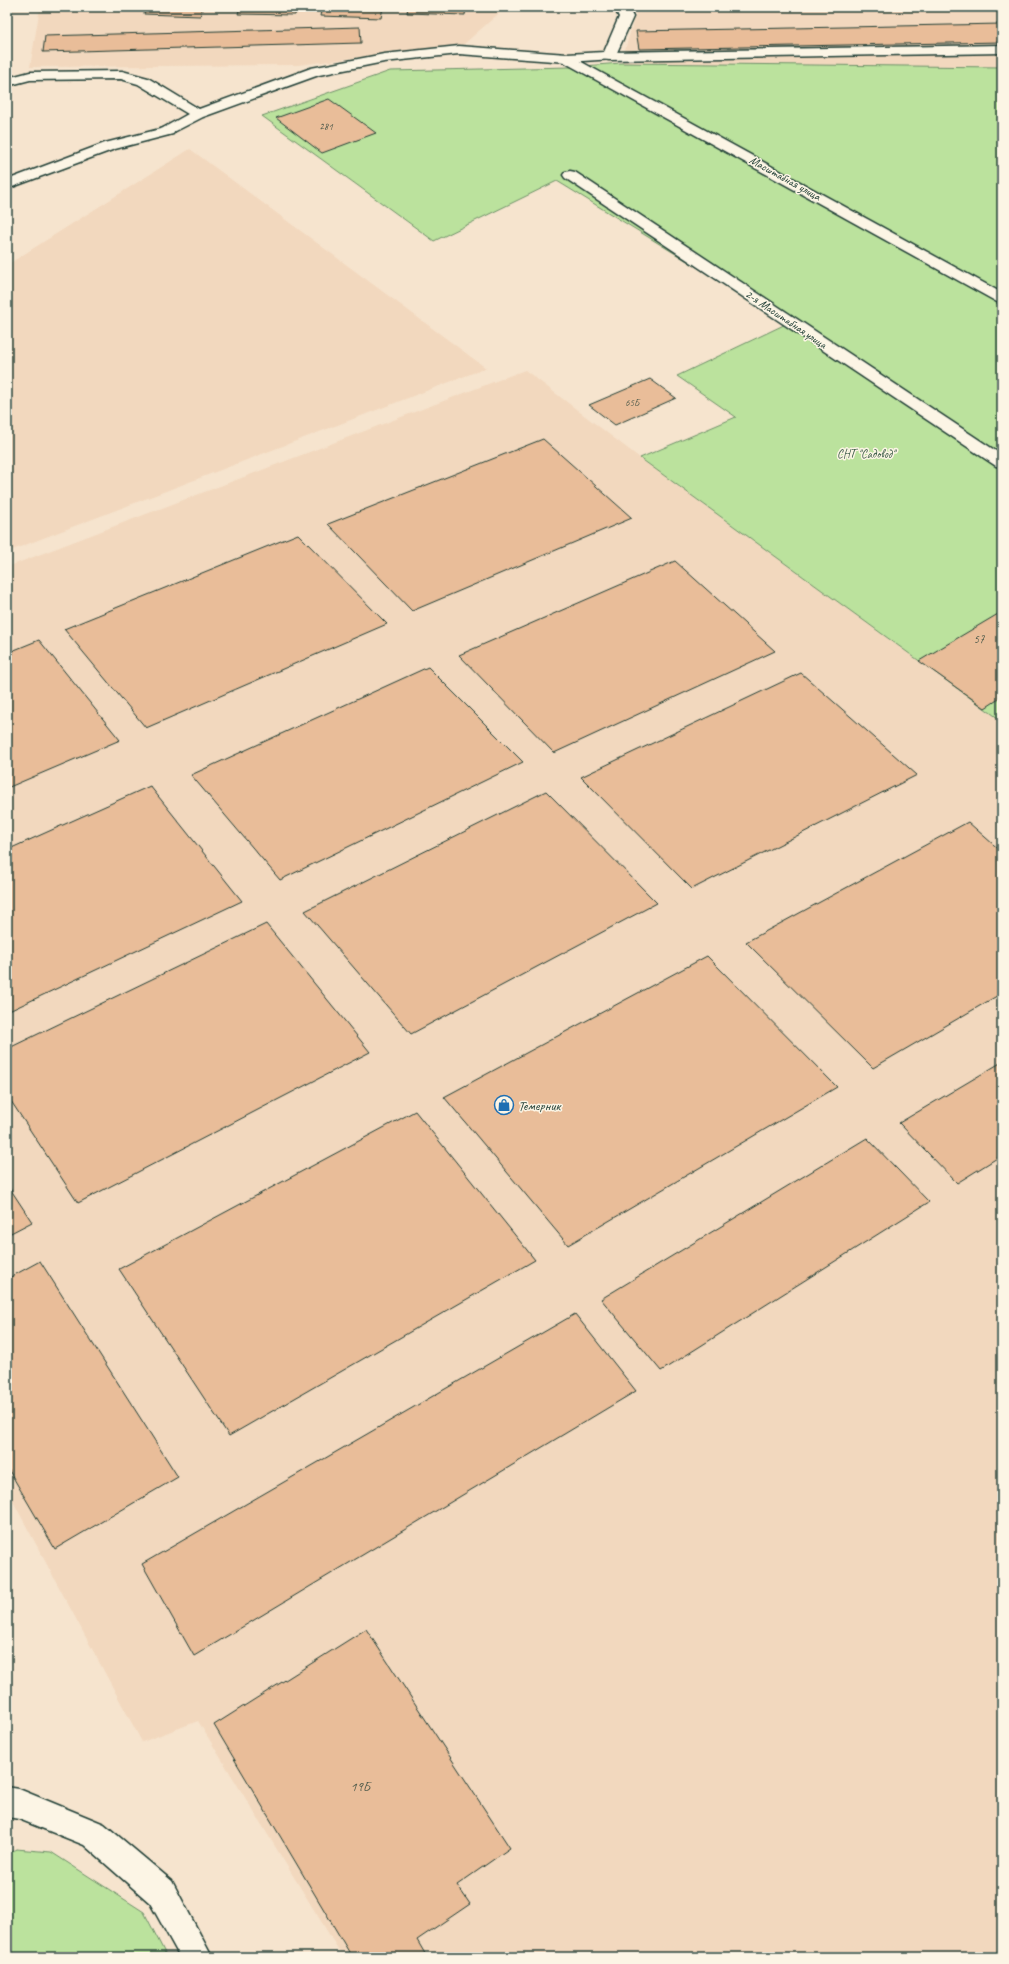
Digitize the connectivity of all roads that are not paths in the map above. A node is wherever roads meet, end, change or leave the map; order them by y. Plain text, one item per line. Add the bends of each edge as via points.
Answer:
1 (621, 7) edge
2 (1002, 49) edge
3 (608, 56) junction
4 (567, 58) junction
5 (7, 82) edge
6 (198, 114) junction
7 (168, 131) joint
8 (570, 175) dead end
9 (7, 185) edge
10 (1002, 299) edge
11 (1002, 462) edge
12 (11, 1806) edge
13 (197, 1957) edge

1 - 3 street via 626,17
2 - 3 lane
3 - 4 street
4 - 6 street via 459,50 384,58 316,71
4 - 10 lane, Масштабная улица
5 - 6 street via 30,76 122,74 142,81
6 - 7 street
7 - 9 lane via 110,146
8 - 11 lane, 2-я Масштабная улица
12 - 13 street via 94,1834 161,1892

